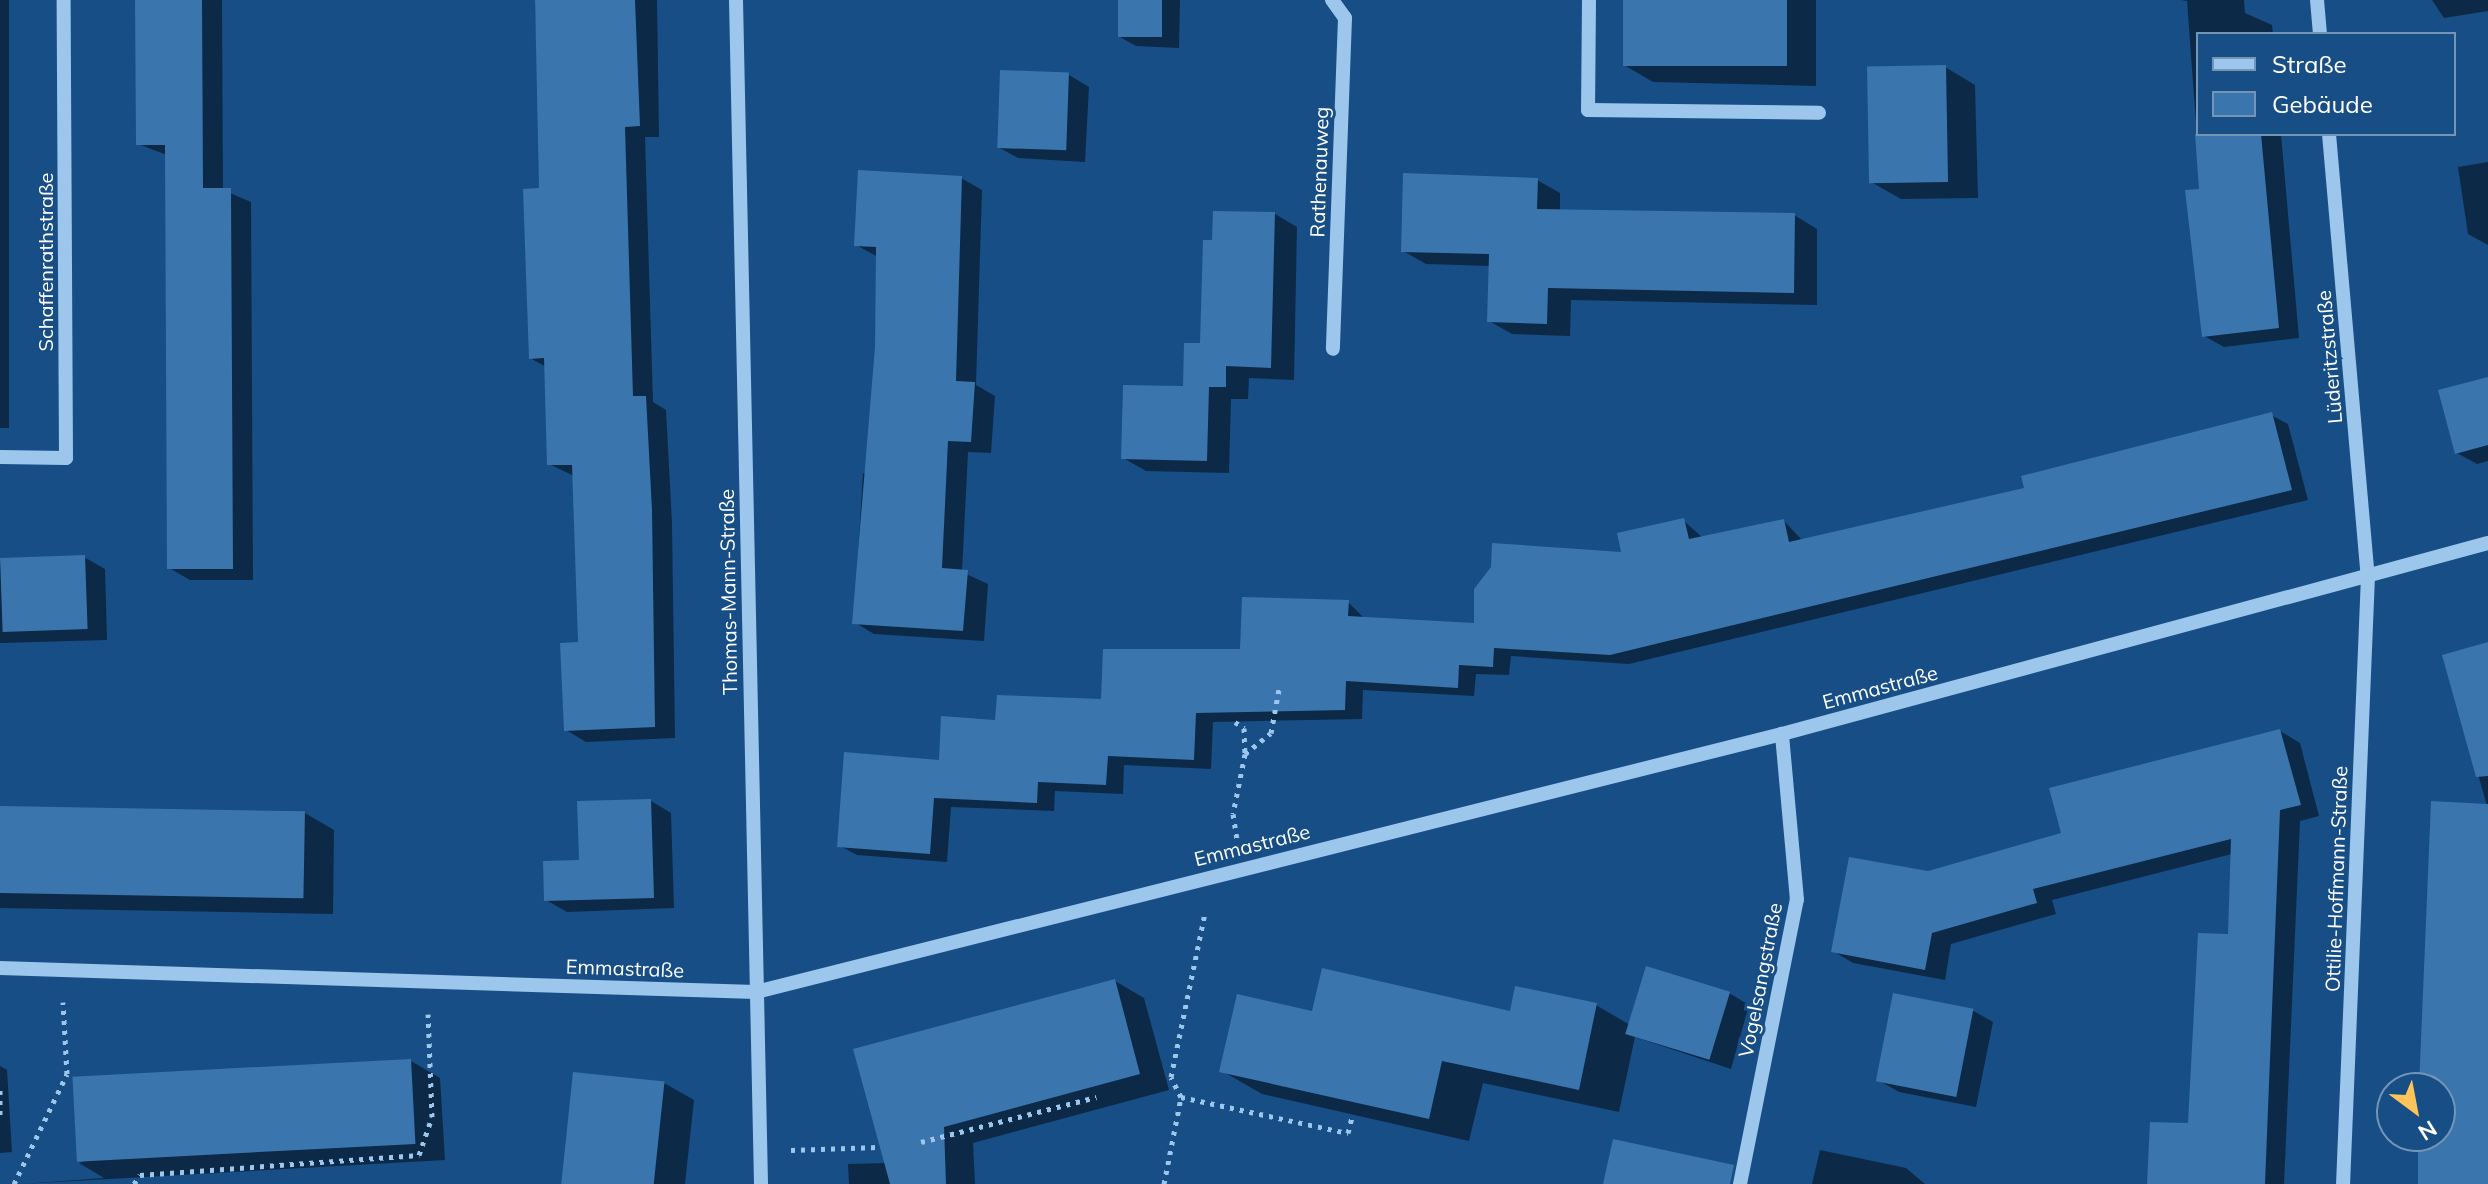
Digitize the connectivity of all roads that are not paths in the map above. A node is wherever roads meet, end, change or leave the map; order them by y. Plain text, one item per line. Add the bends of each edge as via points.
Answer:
1 (64, 0) edge
2 (736, 0) edge
3 (1332, 0) edge
4 (1589, 0) edge
5 (2317, 0) edge
6 (2320, 32) edge
7 (1819, 113) dead end
8 (2329, 136) edge
9 (1333, 349) dead end
10 (0, 457) edge
11 (2488, 543) edge
12 (2368, 576) junction
13 (1782, 734) junction
14 (0, 968) edge
15 (756, 992) junction
16 (761, 1184) edge
17 (1740, 1184) edge
18 (2343, 1184) edge

1 - 10 street, Schaffenrathstraße via 66,458
2 - 15 street, Thomas-Mann-Straße
3 - 9 street, Rathenauweg via 1345,18
4 - 7 street via 1588,110
5 - 6 street
8 - 12 street, Lüderitzstraße
11 - 12 street, Emmastraße
12 - 13 street, Emmastraße
12 - 18 street, Ottilie-Hoffmann-Straße
13 - 15 street, Emmastraße
13 - 17 street, Vogelsangstraße via 1797,900
14 - 15 street, Emmastraße
15 - 16 street, Thomas-Mann-Straße

